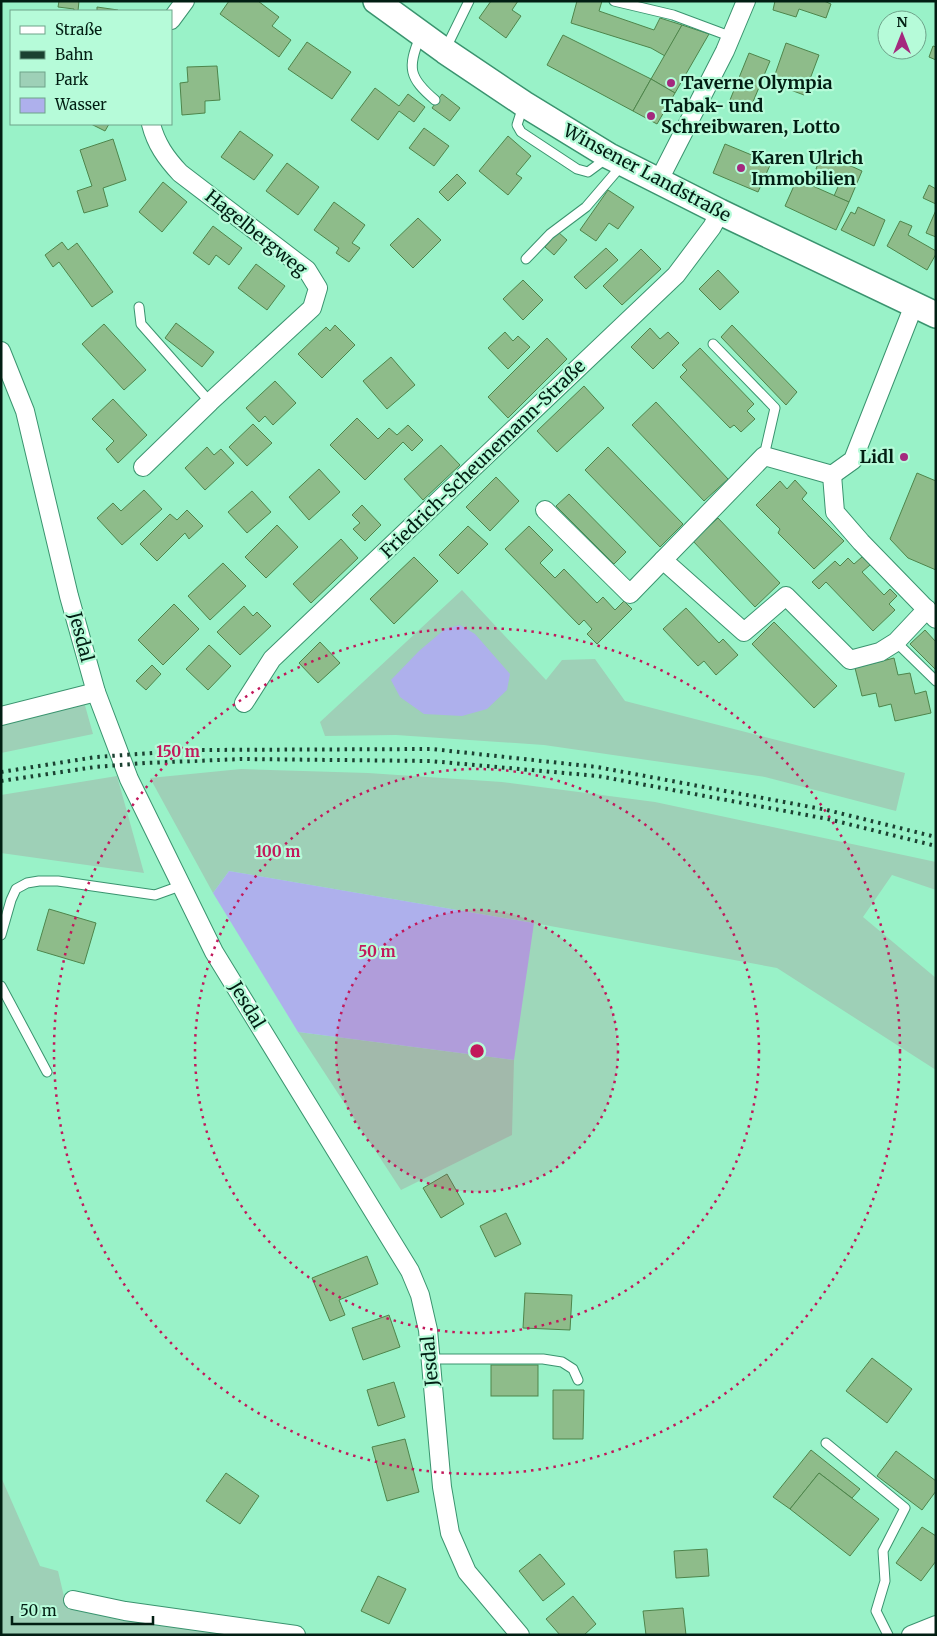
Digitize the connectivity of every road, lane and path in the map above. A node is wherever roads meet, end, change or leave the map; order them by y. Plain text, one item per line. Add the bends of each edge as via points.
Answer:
1 (185, 1) edge
2 (376, 1) edge
3 (469, 1) edge
4 (614, 1) edge
5 (746, 1) edge
6 (172, 19) edge
7 (422, 34) junction
8 (732, 37) junction
9 (444, 51) junction
10 (435, 100) dead end
11 (151, 125) edge
12 (615, 159) junction
13 (658, 182) junction
14 (720, 212) junction
15 (526, 259) dead end
16 (139, 307) dead end
17 (930, 310) edge
18 (713, 344) dead end
19 (1, 351) edge
20 (210, 402) junction
21 (764, 456) junction
22 (143, 467) dead end
23 (832, 475) junction
24 (545, 510) dead end
25 (663, 560) junction
26 (932, 614) edge
27 (896, 642) junction
28 (936, 681) edge
29 (96, 692) junction
30 (244, 703) dead end
31 (1, 716) edge
32 (180, 886) junction
33 (1, 935) edge
34 (1, 986) edge
35 (47, 1072) dead end
36 (430, 1359) junction
37 (578, 1380) dead end
38 (826, 1443) dead end
39 (73, 1600) dead end
40 (936, 1624) edge
41 (296, 1635) edge
42 (520, 1635) edge
43 (888, 1635) edge
44 (911, 1635) edge

1 - 6 street
2 - 7 street, Winsener Landstraße
3 - 9 lane
4 - 8 lane via 673,15
5 - 8 street
7 - 9 street, Winsener Landstraße
7 - 10 lane via 412,63 413,76 420,88
8 - 13 street
9 - 12 street, Winsener Landstraße
11 - 20 street, Hagelbergweg via 164,155 180,173 307,270 318,288 312,308
12 - 13 street, Winsener Landstraße
12 - 15 lane via 616,172 586,206 550,234
13 - 14 street, Winsener Landstraße
14 - 17 street, Winsener Landstraße
14 - 30 street, Friedrich-Scheunemann-Straße via 676,275 272,660
16 - 20 lane via 141,324
17 - 23 street via 854,460
18 - 21 lane via 775,408
19 - 29 street, Jesdal via 25,411 69,596
20 - 22 street, Hagelbergweg
21 - 23 street
21 - 25 street
23 - 26 street via 835,512
24 - 25 street via 630,594
25 - 27 street via 744,632 786,596 850,660 880,652
26 - 27 street
27 - 28 lane
29 - 31 street
29 - 32 street, Jesdal via 129,779
32 - 33 lane via 155,895 58,881 27,883 16,889
32 - 36 street, Jesdal via 214,952 410,1271 428,1330
34 - 35 lane
36 - 37 lane via 544,1359 562,1362 573,1369
36 - 42 street, Jesdal via 442,1487 450,1533 468,1572
38 - 43 lane via 905,1508 883,1550 885,1581 876,1611
39 - 41 street via 124,1612
40 - 44 street

